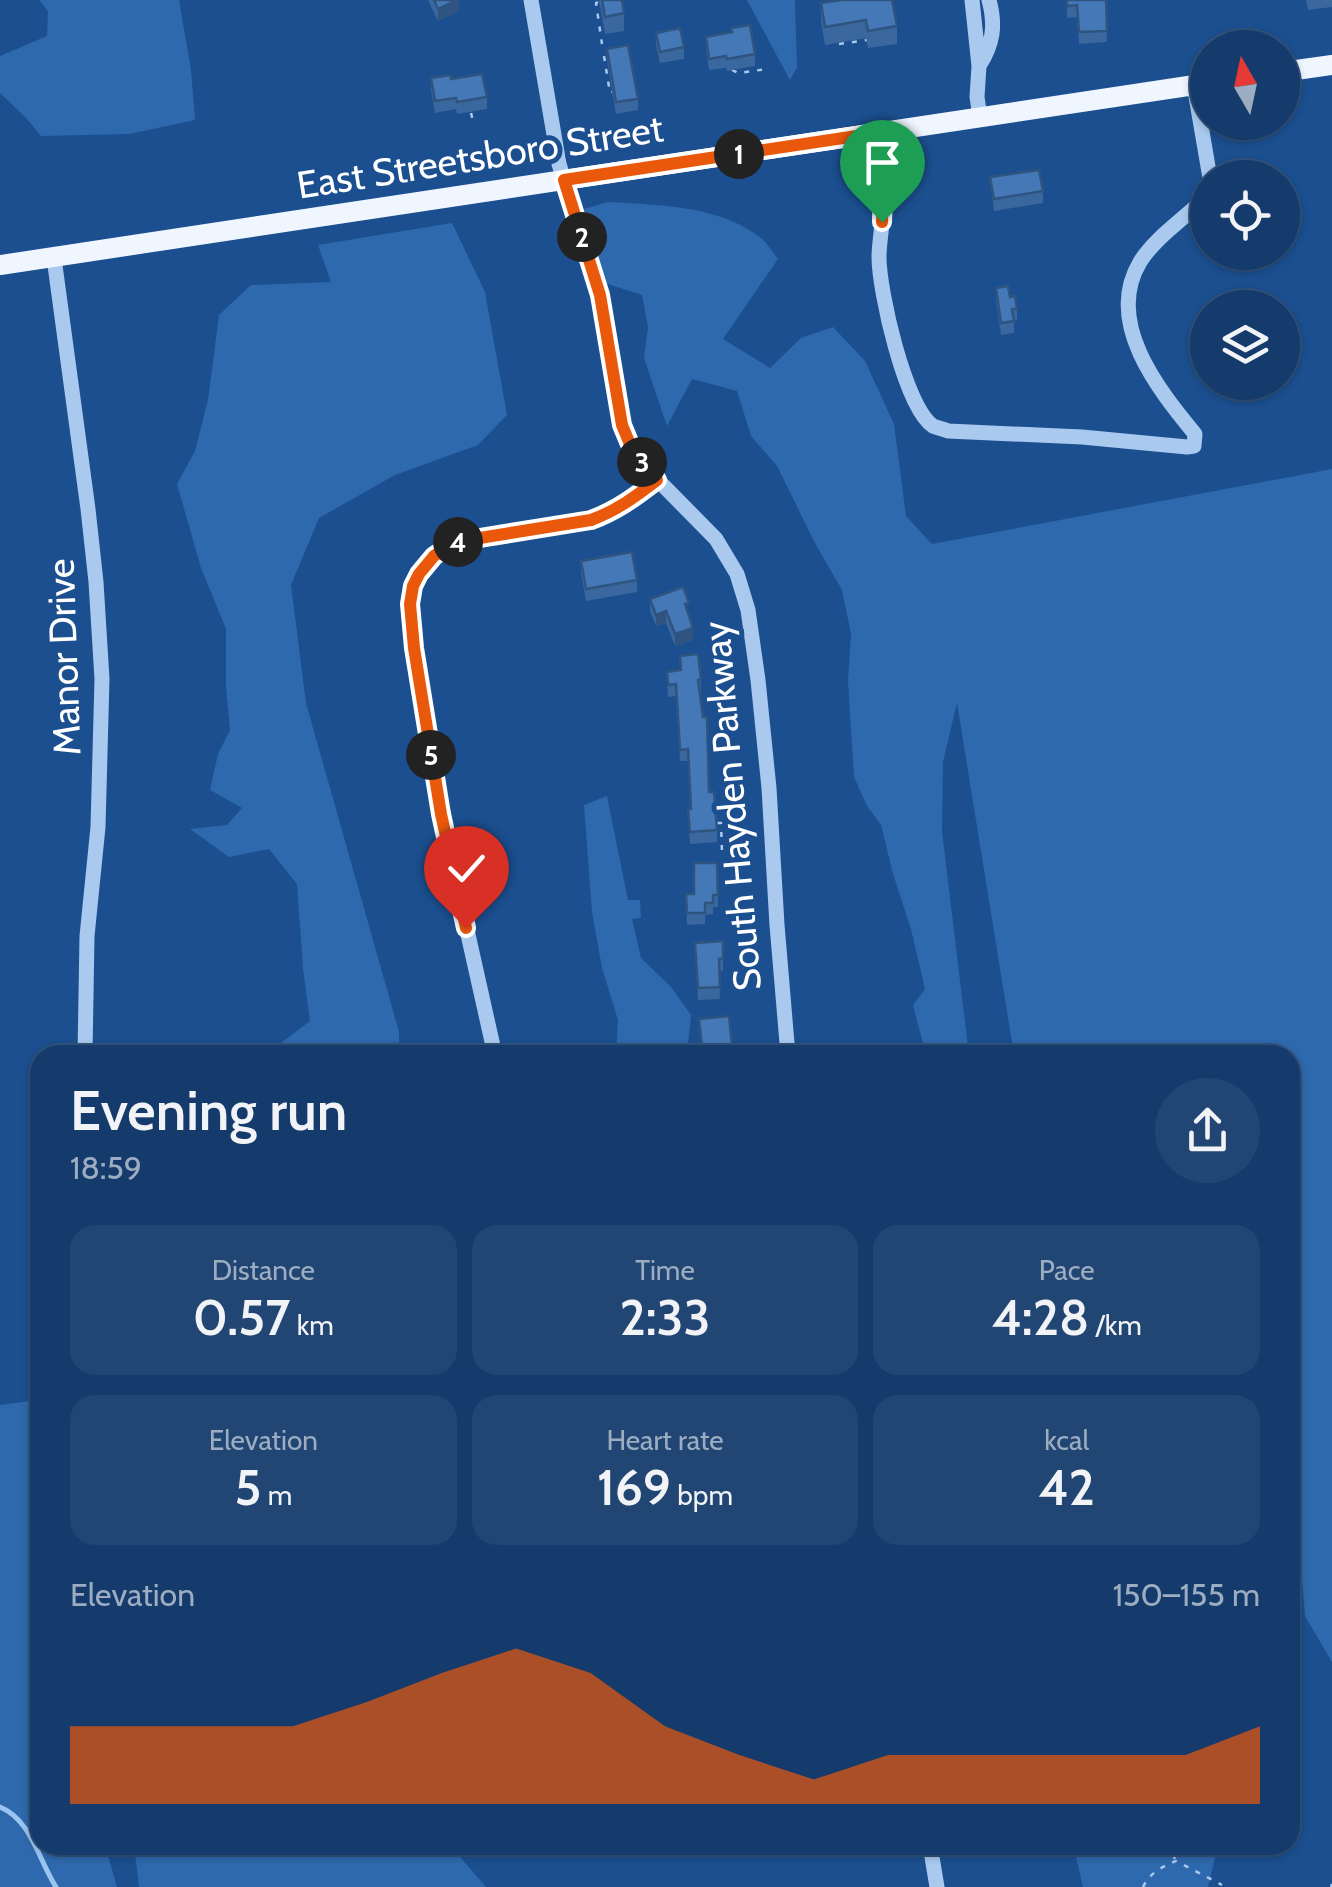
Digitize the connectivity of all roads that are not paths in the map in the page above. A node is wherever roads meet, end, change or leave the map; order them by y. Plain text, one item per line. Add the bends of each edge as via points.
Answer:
1 (531, 0) edge
2 (972, 0) edge
3 (989, 0) edge
4 (1332, 65) edge
5 (979, 66) junction
6 (1300, 69) edge
7 (1190, 86) edge
8 (980, 117) junction
9 (883, 132) junction
10 (564, 180) junction
11 (1190, 213) edge
12 (54, 258) junction
13 (0, 264) edge
14 (657, 480) junction
15 (85, 1045) edge
16 (493, 1045) edge
17 (787, 1045) edge
18 (932, 1855) edge
19 (937, 1887) edge

1 - 10 street, South Hayden Parkway
2 - 5 street
3 - 5 street via 992,42
4 - 6 main road
5 - 8 street
7 - 8 main road, East Streetsboro Street
8 - 9 main road, East Streetsboro Street
9 - 10 main road, East Streetsboro Street
9 - 11 street via 880,284 912,396 934,426 948,431 1194,446 1195,434 1146,365 1129,314 1141,260
10 - 12 main road, East Streetsboro Street
10 - 14 street, South Hayden Parkway via 600,295 622,425
12 - 13 main road, East Streetsboro Street
12 - 15 street, Manor Drive via 88,508 102,680
14 - 16 street via 591,520 455,542 434,556 413,586 414,648 438,796
14 - 17 street, South Hayden Parkway via 716,539 748,610 770,788
18 - 19 street

